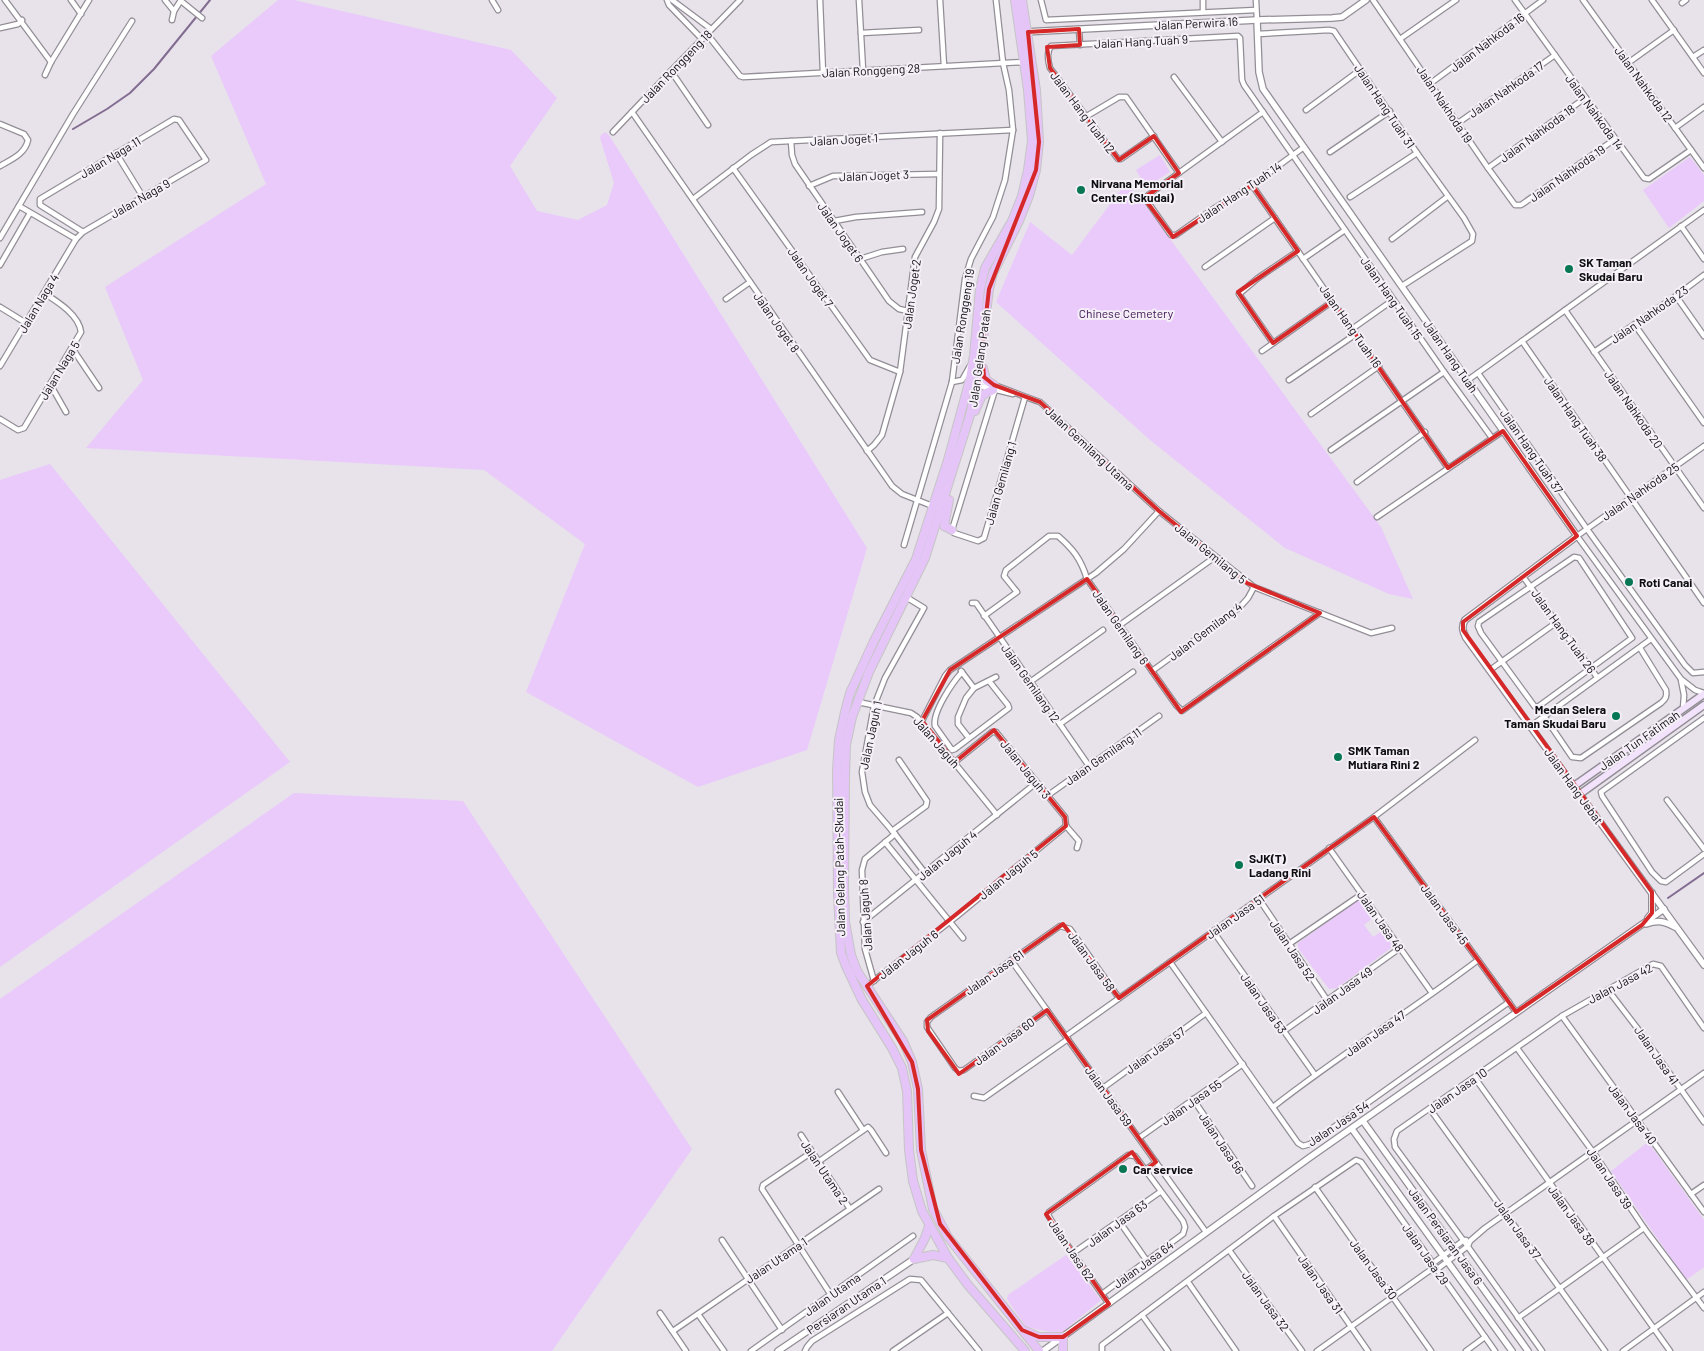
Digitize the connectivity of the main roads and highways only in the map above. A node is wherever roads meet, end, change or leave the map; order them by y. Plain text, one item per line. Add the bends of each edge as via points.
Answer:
1 (1015, 0) edge
2 (1022, 0) edge
3 (1024, 32) junction
4 (1028, 61) junction
5 (982, 351) junction
6 (964, 435) junction
7 (953, 474) junction
8 (952, 530) road end
9 (861, 669) junction
10 (850, 693) joint
11 (1704, 693) edge
12 (856, 702) junction
13 (1704, 705) edge
14 (840, 734) junction
15 (1574, 786) road end
16 (1580, 794) road end
17 (930, 1226) junction
18 (948, 1258) junction
19 (1022, 1330) junction
20 (1025, 1351) edge
21 (1039, 1351) edge
22 (1063, 1351) edge

1 - 3 main road
2 - 3 main road
3 - 4 main road, Jalan Gelang Patah
4 - 5 main road, Jalan Gelang Patah via 1039,142 1036,170 1019,221 993,273
4 - 9 main road, Jalan Gelang Patah via 1032,141 1022,196 1012,221 985,268 969,381 916,559
5 - 6 main road, Jalan Gelang Patah via 978,383
5 - 6 main road via 984,377 994,388 982,394
6 - 7 main road, Jalan Gelang Patah
7 - 8 main road via 944,523
7 - 12 main road, Jalan Gelang Patah via 925,558
9 - 10 main road, Jalan Gelang Patah
9 - 12 main road
10 - 14 main road, Jalan Gelang Patah-Skudai
11 - 15 main road, Jalan Tun Fatimah
12 - 14 main road via 848,710
12 - 19 main road, Jalan Gelang Patah-Skudai via 846,752 844,905 851,955 857,971 903,1041 912,1062 918,1090 921,1150 933,1209 948,1237
13 - 16 main road, Jalan Tun Fatimah
14 - 17 main road, Jalan Gelang Patah-Skudai via 837,770 841,953 862,1000 902,1068 907,1091 913,1181
17 - 18 main road, Jalan Gelang Patah-Skudai
17 - 18 main road via 914,1259 933,1255
18 - 20 main road, Jalan Gelang Patah-Skudai
19 - 21 main road, Jalan Gelang Patah-Skudai
19 - 22 main road via 1039,1337 1063,1337

